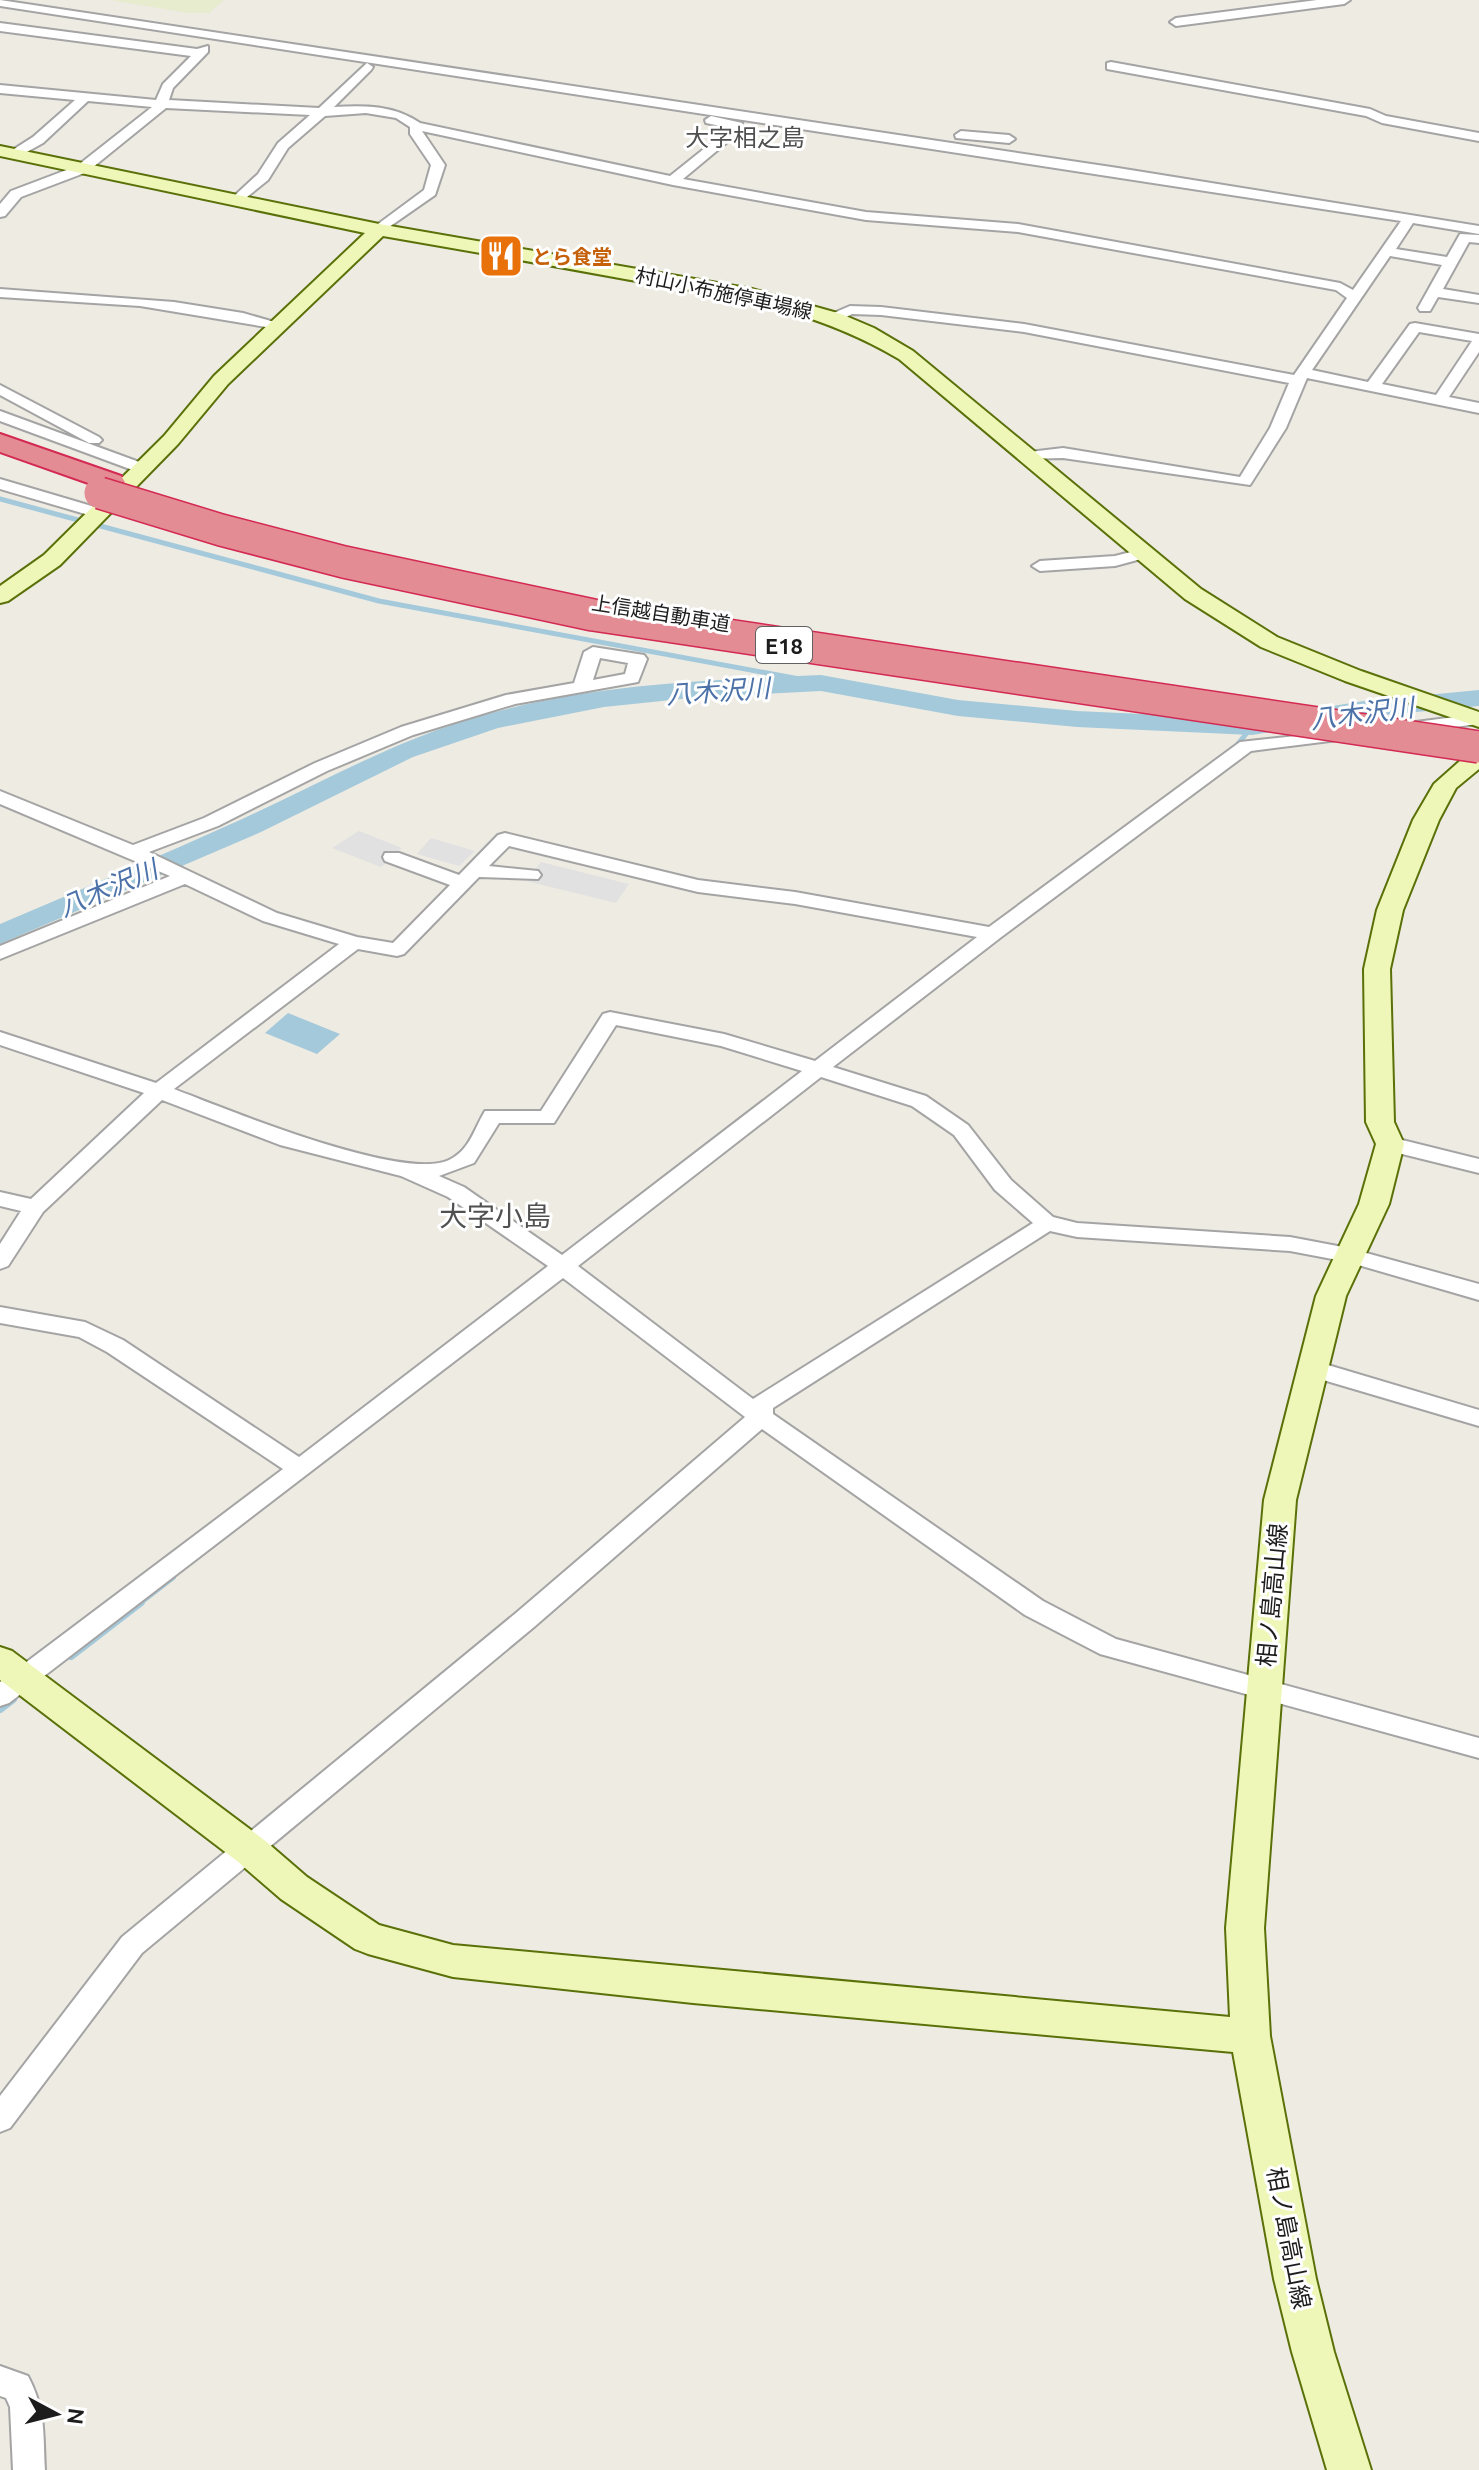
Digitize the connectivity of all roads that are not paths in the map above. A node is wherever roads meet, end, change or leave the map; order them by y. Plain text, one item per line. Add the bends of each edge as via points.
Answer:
1 (46, 0) edge
2 (1344, 0) edge
3 (0, 2) edge
4 (132, 14) junction
5 (1176, 22) dead end
6 (0, 27) edge
7 (176, 29) junction
8 (214, 42) junction
9 (197, 53) junction
10 (1111, 66) dead end
11 (367, 67) junction
12 (0, 89) edge
13 (567, 90) junction
14 (84, 98) junction
15 (629, 99) junction
16 (162, 104) junction
17 (322, 111) junction
18 (416, 126) junction
19 (816, 127) junction
20 (886, 130) junction
21 (1479, 137) edge
22 (1009, 139) dead end
23 (8, 153) edge
24 (82, 169) junction
25 (673, 181) junction
26 (237, 201) junction
27 (0, 213) edge
28 (1410, 218) junction
29 (1479, 220) edge
30 (379, 230) junction
31 (1479, 230) edge
32 (1479, 239) edge
33 (1389, 252) junction
34 (1452, 262) junction
35 (1435, 292) junction
36 (0, 293) edge
37 (1355, 297) junction
38 (1479, 299) edge
39 (1425, 308) dead end
40 (834, 318) junction
41 (278, 325) junction
42 (1479, 340) edge
43 (1300, 377) junction
44 (1372, 387) junction
45 (0, 389) edge
46 (1439, 401) junction
47 (1479, 408) edge
48 (0, 416) edge
49 (0, 442) edge
50 (1026, 456) junction
51 (0, 458) edge
52 (144, 469) junction
53 (0, 484) edge
54 (101, 499) junction
55 (1146, 553) junction
56 (1040, 566) dead end
57 (0, 596) edge
58 (638, 636) dead end
59 (626, 657) junction
60 (582, 686) junction
61 (1477, 722) edge
62 (1479, 747) edge
63 (1479, 757) edge
64 (0, 797) edge
65 (135, 853) junction
66 (392, 857) dead end
67 (531, 875) dead end
68 (467, 876) junction
69 (185, 877) junction
70 (993, 934) junction
71 (354, 942) junction
72 (0, 953) edge
73 (0, 1038) edge
74 (818, 1068) junction
75 (159, 1091) junction
76 (1390, 1144) junction
77 (1479, 1166) edge
78 (408, 1171) junction
79 (0, 1199) edge
80 (35, 1207) junction
81 (1046, 1223) junction
82 (1348, 1255) junction
83 (0, 1261) edge
84 (561, 1265) junction
85 (1479, 1292) edge
86 (0, 1315) edge
87 (1311, 1368) junction
88 (761, 1417) junction
89 (1479, 1418) edge
90 (300, 1469) junction
91 (8, 1678) edge
92 (1264, 1689) junction
93 (1479, 1748) edge
94 (250, 1850) junction
95 (1250, 2036) junction
96 (0, 2119) edge
97 (0, 2381) edge
98 (29, 2470) edge
99 (1349, 2470) edge

1 - 4 street
2 - 5 street
3 - 7 street
4 - 7 street
4 - 20 street via 475,62
6 - 9 street
7 - 8 street
7 - 13 street
8 - 9 street
8 - 11 street
9 - 16 street via 167,87
10 - 21 street
11 - 13 street
11 - 17 street
12 - 14 street
13 - 15 street
14 - 16 street
14 - 23 street via 38,140
15 - 19 street
15 - 25 street via 737,126
16 - 17 street
16 - 24 street
17 - 18 street via 366,109 400,115
17 - 26 street via 283,146 263,177
18 - 25 street
18 - 30 street via 438,165 430,192
19 - 20 street
19 - 28 street
20 - 22 street
20 - 29 street
23 - 24 main road, 村山小布施停車場線
24 - 26 main road, 村山小布施停車場線
24 - 27 street via 16,194
25 - 37 street via 866,216 1018,228 1340,287
26 - 30 main road, 村山小布施停車場線
28 - 31 street
28 - 33 street
30 - 40 main road, 村山小布施停車場線 via 752,295
30 - 41 main road
32 - 34 street via 1465,237
33 - 34 street
33 - 37 street
34 - 35 street
35 - 38 street
35 - 39 street
36 - 41 street via 85,295 206,308
37 - 43 street
40 - 43 street via 850,310 881,311 1024,328
40 - 50 main road, 村山小布施停車場線 via 906,355
41 - 52 main road via 221,380
42 - 44 street via 1415,327
42 - 46 street
43 - 44 street
43 - 50 street via 1278,428 1244,482 1063,453
44 - 46 street
45 - 54 street via 111,449
46 - 47 street
48 - 54 street
49 - 54 highway, 上信越自動車道 / E18
50 - 55 main road, 村山小布施停車場線
51 - 54 highway, 上信越自動車道 / E18
52 - 54 main road
52 - 54 street
53 - 54 street
54 - 57 main road via 52,560
54 - 61 highway, 上信越自動車道 / E18 via 584,600
54 - 62 highway, 上信越自動車道 / E18, bridge via 453,589 593,615
55 - 56 street via 1115,561
55 - 61 main road, 村山小布施停車場線 via 1193,594 1269,642
58 - 59 street
59 - 60 street via 593,652
59 - 60 street via 638,659 632,678
60 - 65 street via 512,699 407,731
61 - 70 street via 1246,746
63 - 76 main road via 1446,784 1390,910 1377,969 1380,1122
64 - 65 street
65 - 69 street
66 - 68 street
67 - 68 street
68 - 70 street via 505,839 698,886
68 - 71 street via 397,950
69 - 71 street via 270,917
69 - 72 street
70 - 74 street
71 - 75 street
73 - 75 street
74 - 78 street via 724,1040 610,1018 547,1118 492,1116 478,1148 447,1171
74 - 81 street via 919,1101 940,1115 961,1130 1003,1185
74 - 84 street
75 - 78 street via 287,1140
75 - 80 street
76 - 77 street
76 - 82 main road, 相ノ島高山線 via 1374,1204
78 - 84 street via 456,1192
79 - 80 street
80 - 83 street
81 - 82 street via 1077,1230 1290,1244
81 - 88 street via 762,1404
82 - 85 street
82 - 87 main road, 相ノ島高山線
84 - 88 street
84 - 90 street
86 - 90 street via 85,1330
87 - 89 street
87 - 92 main road, 相ノ島高山線 via 1280,1500
88 - 92 street via 1034,1608 1109,1647
88 - 94 street
90 - 91 street
91 - 94 main road
92 - 93 street
92 - 95 main road, 相ノ島高山線 via 1245,1928
94 - 95 main road via 294,1888 368,1938 453,1961
94 - 96 street via 132,1945
95 - 99 main road, 相ノ島高山線 via 1295,2279
97 - 98 street via 17,2387 26,2405

